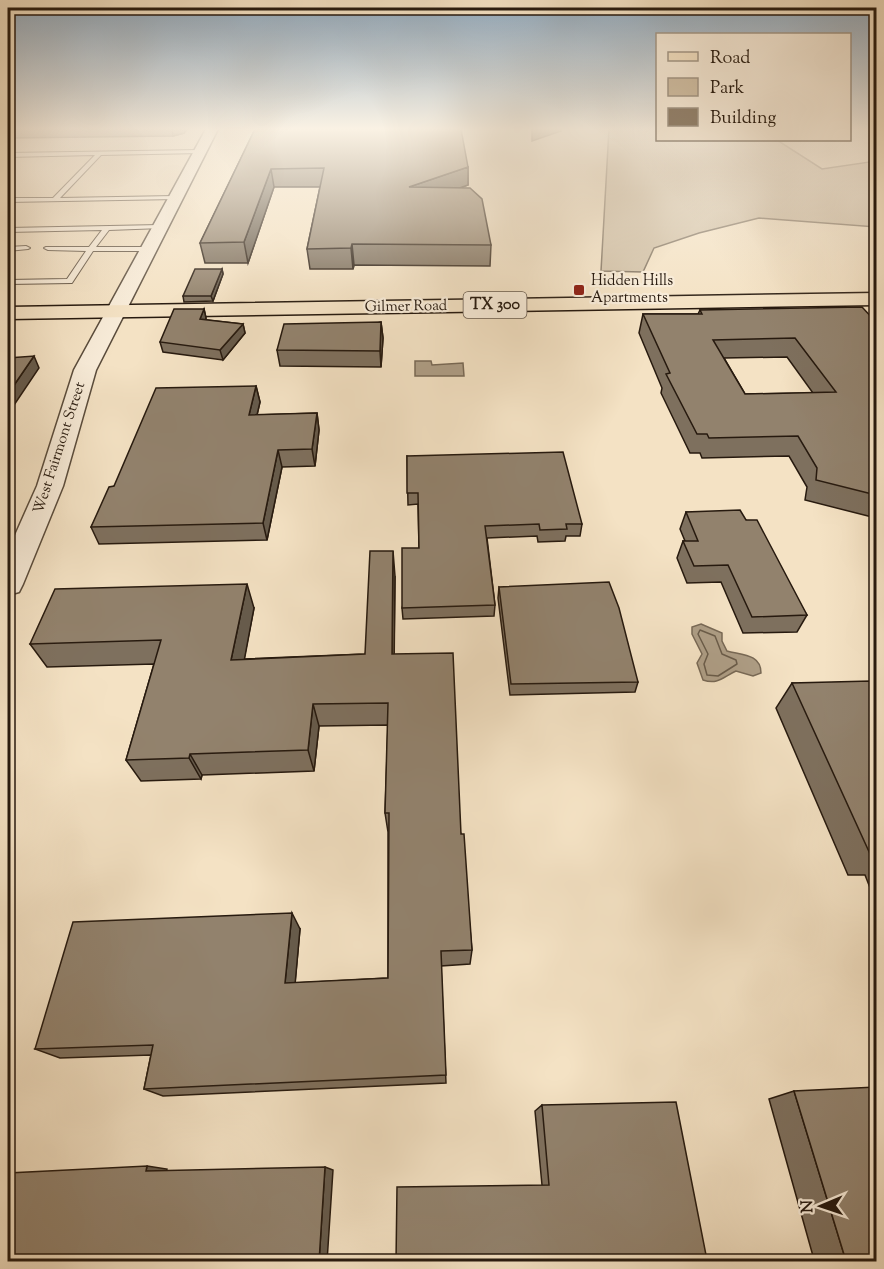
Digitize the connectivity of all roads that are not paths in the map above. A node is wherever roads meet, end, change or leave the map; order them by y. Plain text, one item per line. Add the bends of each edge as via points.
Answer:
1 (66, 188) edge
2 (180, 188) edge
3 (175, 198) junction
4 (8, 200) edge
5 (55, 200) junction
6 (160, 227) junction
7 (106, 228) junction
8 (8, 230) edge
9 (100, 237) junction
10 (26, 238) dead end
11 (46, 238) dead end
12 (8, 239) edge
13 (26, 248) dead end
14 (48, 248) dead end
15 (8, 249) edge
16 (91, 249) junction
17 (148, 249) junction
18 (8, 282) edge
19 (876, 299) edge
20 (114, 312) junction
21 (8, 313) edge
22 (8, 584) edge

1 - 5 lane
2 - 3 street, West Fairmont Street
3 - 5 lane
3 - 6 street, West Fairmont Street
4 - 5 lane
6 - 7 lane
6 - 17 street, West Fairmont Street
7 - 8 lane
7 - 9 lane
9 - 11 lane
9 - 16 lane
10 - 12 lane
13 - 15 lane
14 - 16 lane
16 - 17 lane
16 - 18 lane via 69,280
17 - 20 street, West Fairmont Street
19 - 20 main road, Gilmer Road / TX 300
20 - 21 main road, Gilmer Road / TX 300
20 - 22 street, West Fairmont Street via 85,370 50,486

